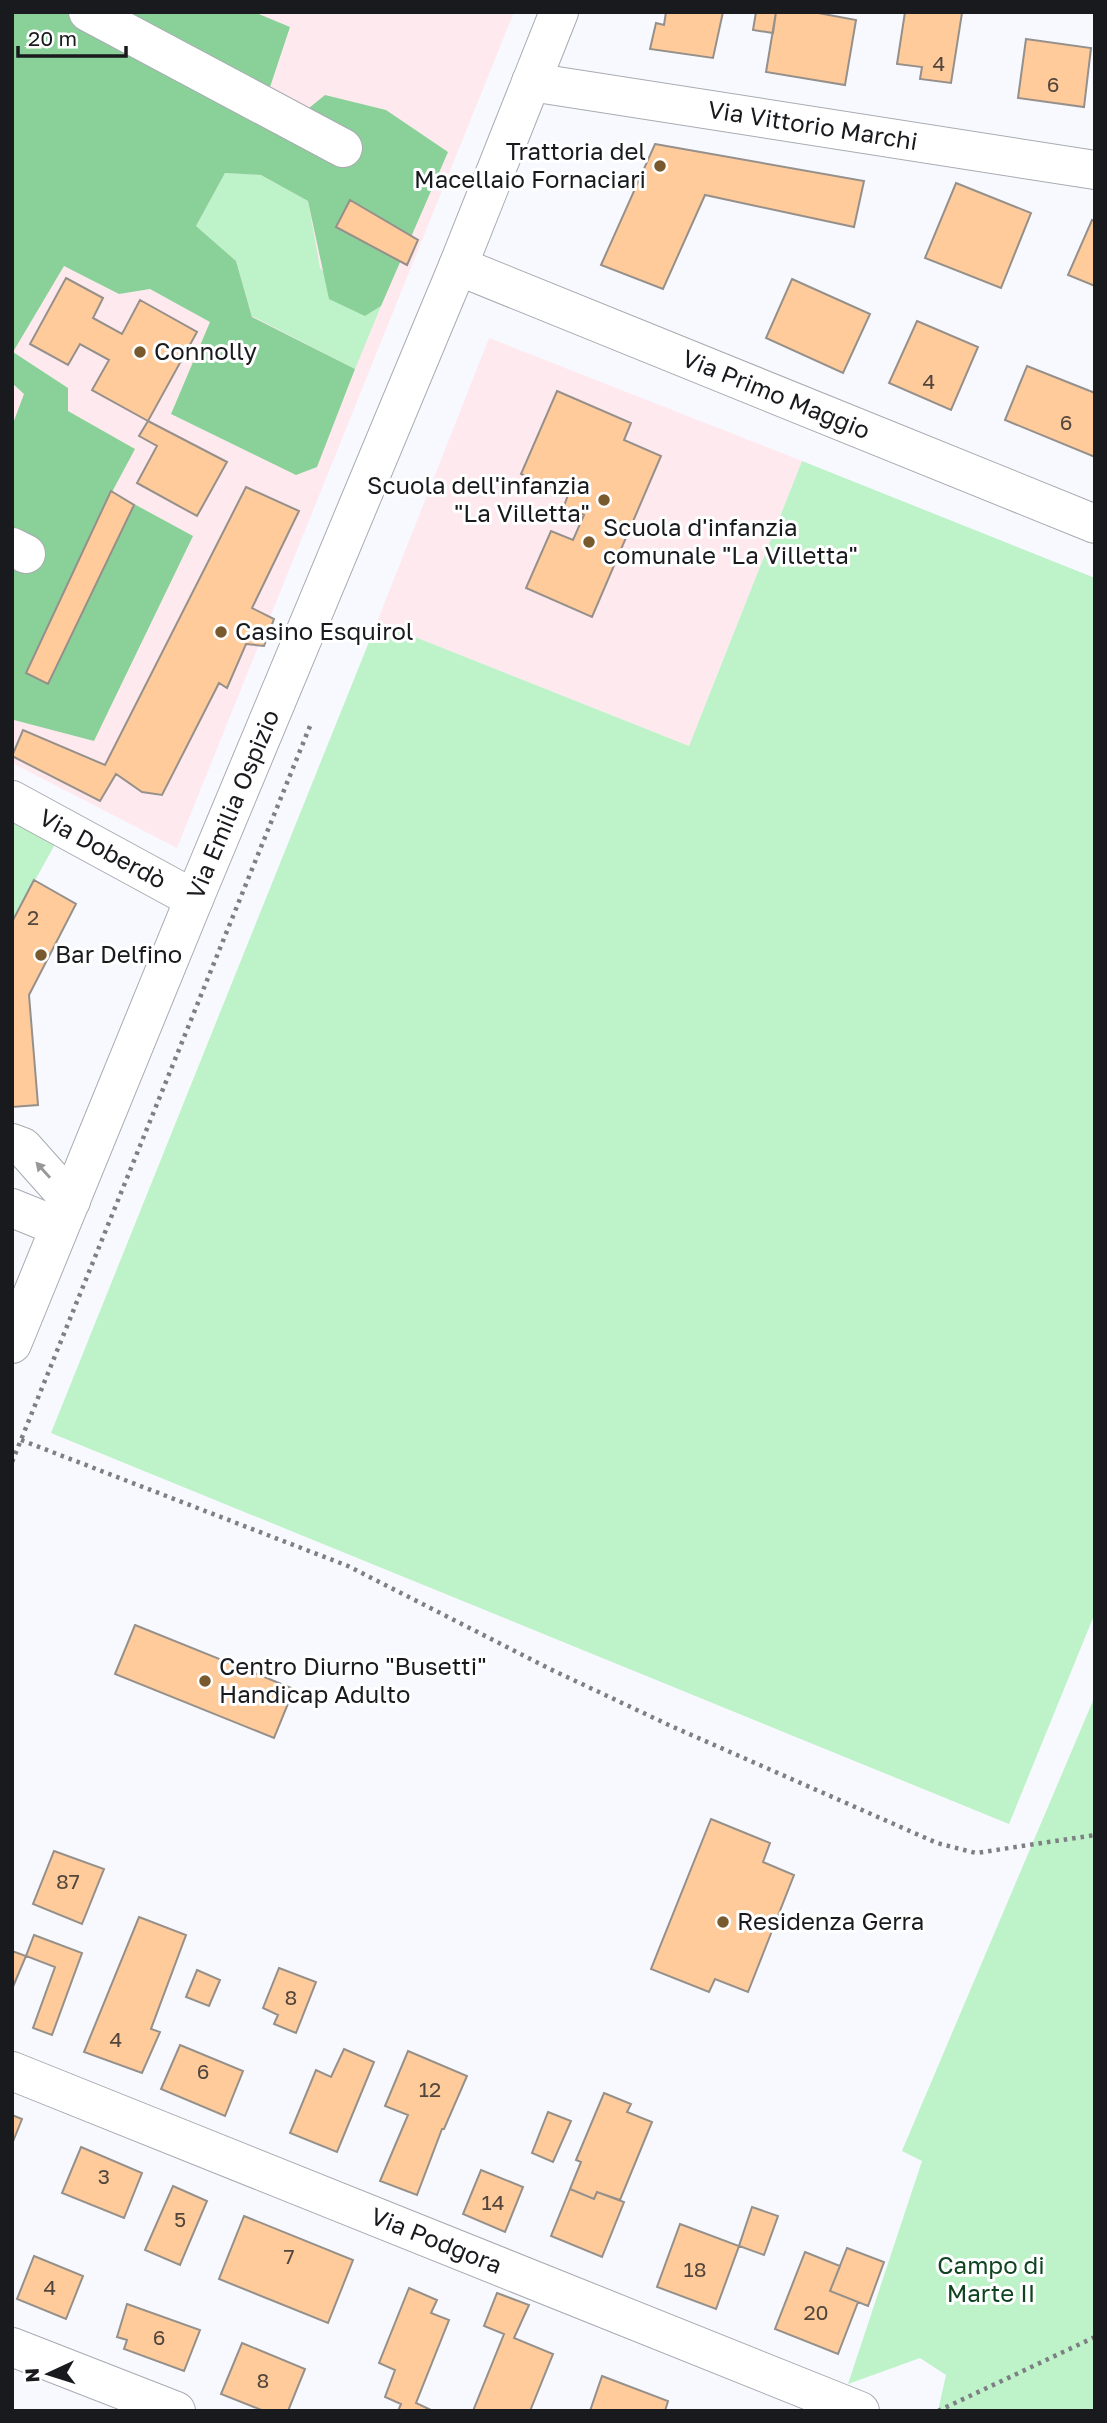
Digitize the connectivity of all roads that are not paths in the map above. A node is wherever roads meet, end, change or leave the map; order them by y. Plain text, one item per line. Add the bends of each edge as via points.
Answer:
1 (88, 12) edge
2 (559, 12) edge
3 (531, 82) junction
4 (343, 148) dead end
5 (1095, 170) edge
6 (458, 266) junction
7 (1095, 524) edge
8 (12, 800) edge
9 (194, 899) junction
10 (12, 1143) edge
11 (12, 1208) edge
12 (65, 1214) junction
13 (12, 1344) edge
14 (12, 2071) edge
15 (12, 2347) edge
16 (176, 2411) edge
17 (860, 2411) edge

1 - 4 street
2 - 3 street, Via Emilia Ospizio
3 - 5 street, Via Vittorio Marchi
3 - 6 street, Via Emilia Ospizio
6 - 7 street, Via Primo Maggio
6 - 9 street, Via Emilia Ospizio
8 - 9 street, Via Doberdò
9 - 12 street, Via Emilia Ospizio
12 -> 10 street via 23,1147
11 - 12 street via 20,1213
12 - 13 street, Via Emilia Ospizio
14 - 17 street, Via Podgora
15 - 16 street

